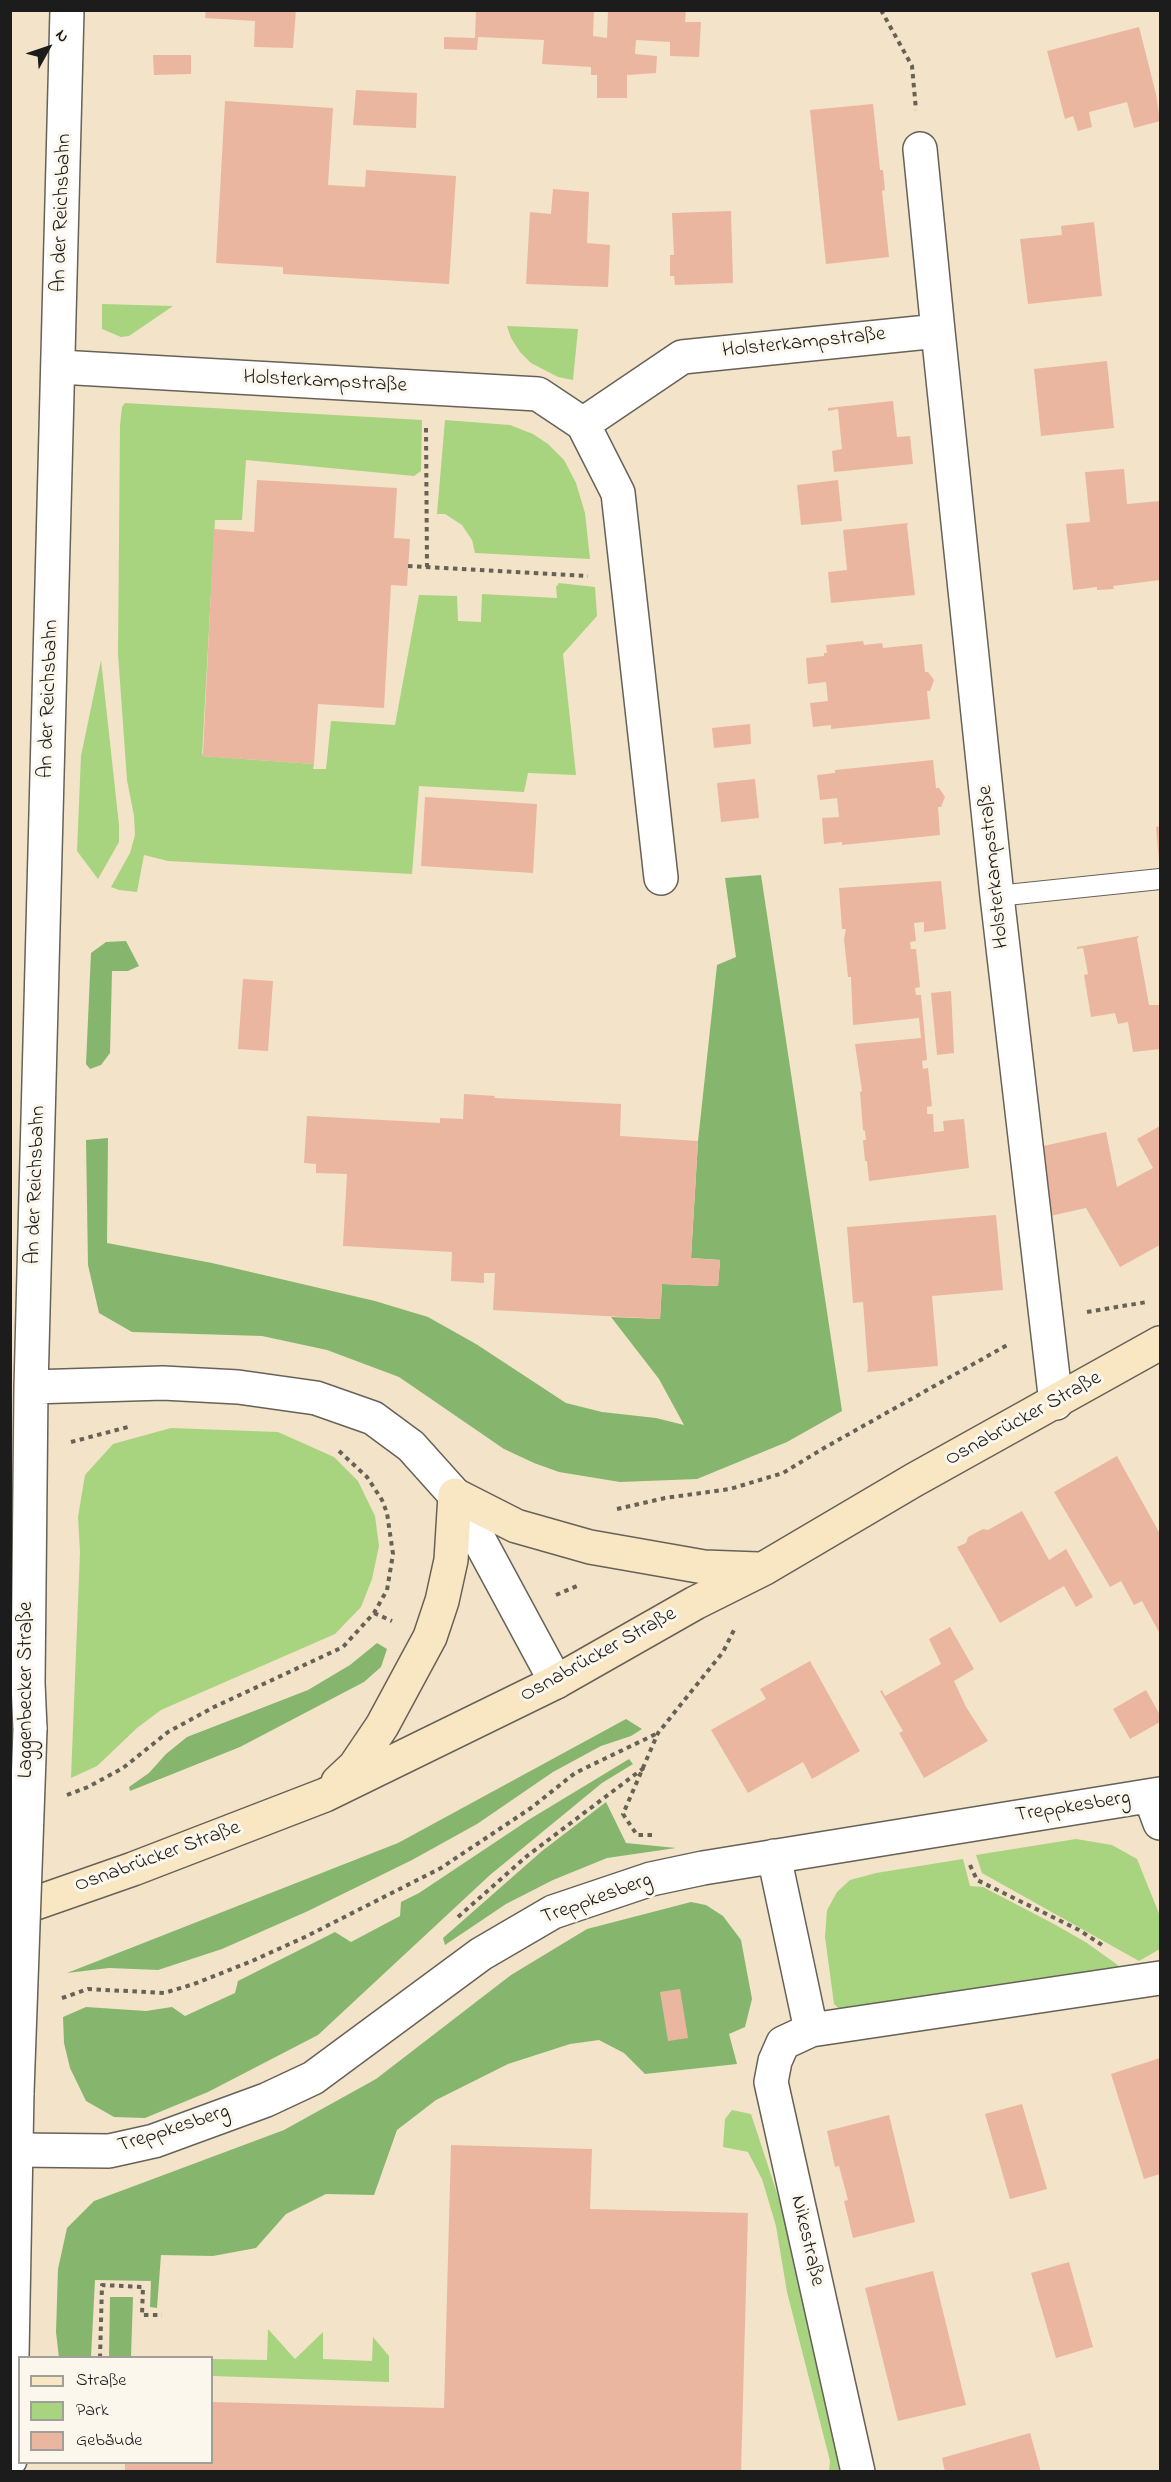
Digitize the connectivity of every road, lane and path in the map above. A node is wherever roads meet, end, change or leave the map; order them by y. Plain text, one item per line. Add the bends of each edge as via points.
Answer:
1 (67, 10) edge
2 (881, 10) edge
3 (920, 149) joint
4 (938, 331) junction
5 (58, 368) junction
6 (426, 388) junction
7 (583, 424) junction
8 (408, 566) dead end
9 (427, 567) junction
10 (627, 579) junction
11 (661, 878) dead end
12 (1161, 879) edge
13 (997, 896) junction
14 (1150, 1302) dead end
15 (1047, 1323) junction
16 (1161, 1343) edge
17 (31, 1387) junction
18 (1056, 1403) junction
19 (131, 1426) dead end
20 (330, 1446) dead end
21 (30, 1453) junction
22 (455, 1495) junction
23 (590, 1547) junction
24 (763, 1569) junction
25 (518, 1612) junction
26 (374, 1613) junction
27 (430, 1637) junction
28 (556, 1682) junction
29 (658, 1732) junction
30 (645, 1767) junction
31 (66, 1795) dead end
32 (325, 1795) junction
33 (1157, 1804) edge
34 (637, 1835) dead end
35 (774, 1856) junction
36 (970, 1866) dead end
37 (10, 1912) edge
38 (450, 1925) dead end
39 (1149, 1980) edge
40 (61, 1999) dead end
41 (812, 2030) junction
42 (17, 2150) junction
43 (162, 2315) dead end
44 (100, 2356) edge
45 (10, 2460) edge
46 (858, 2472) edge

1 - 5 street, An der Reichsbahn
2 - 3 path via 912,66
3 - 4 street, Holsterkampstraße
4 - 7 street, Holsterkampstraße via 682,357
4 - 13 street, Holsterkampstraße
5 - 6 street, Holsterkampstraße
5 - 17 street, An der Reichsbahn
6 - 7 street, Holsterkampstraße via 538,394
6 - 9 path
7 - 10 street, Holsterkampstraße via 618,493
8 - 9 path
9 - 10 path
10 - 11 street, Holsterkampstraße
12 - 13 lane
13 - 15 street, Holsterkampstraße
14 - 15 path via 1062,1316
15 - 18 street, Holsterkampstraße
15 - 23 path via 783,1473 730,1489 603,1512
16 - 18 main road, Osnabrücker Straße
17 - 21 street, Laggenbecker Straße
17 - 22 street via 163,1383 238,1387 316,1398 373,1418 411,1446
18 - 24 main road, Osnabrücker Straße via 914,1480
19 - 21 path
20 - 26 path via 367,1477 387,1513 393,1554 387,1590
21 - 42 street, Laggenbecker Straße, bridge via 30,1729
22 - 23 main road via 516,1526
22 - 25 street
22 - 27 main road via 451,1560
23 - 24 main road via 704,1567
23 - 25 path via 581,1584
24 - 28 main road, Osnabrücker Straße
24 - 29 path via 723,1652
25 - 28 street
26 - 27 path
26 - 31 path via 343,1647 214,1707 168,1732 123,1768
27 - 32 main road via 382,1726 355,1766
28 - 32 main road, Osnabrücker Straße
29 - 30 path
29 - 40 path via 575,1773 441,1868 252,1961 164,1993 88,1989
30 - 34 path via 623,1814
30 - 38 path via 527,1856
32 - 37 main road, Osnabrücker Straße
33 - 35 street, Treppkesberg
35 - 41 street
35 - 42 street, Treppkesberg via 651,1879 553,1912 481,1954 313,2078 266,2100 154,2141 109,2151
36 - 39 path via 977,1880 1079,1930
39 - 41 street, Nikestraße
41 - 46 street, Nikestraße via 783,2043 771,2082
42 - 45 street, Laggenbecker Straße
43 - 44 path via 142,2315 143,2288 102,2285

